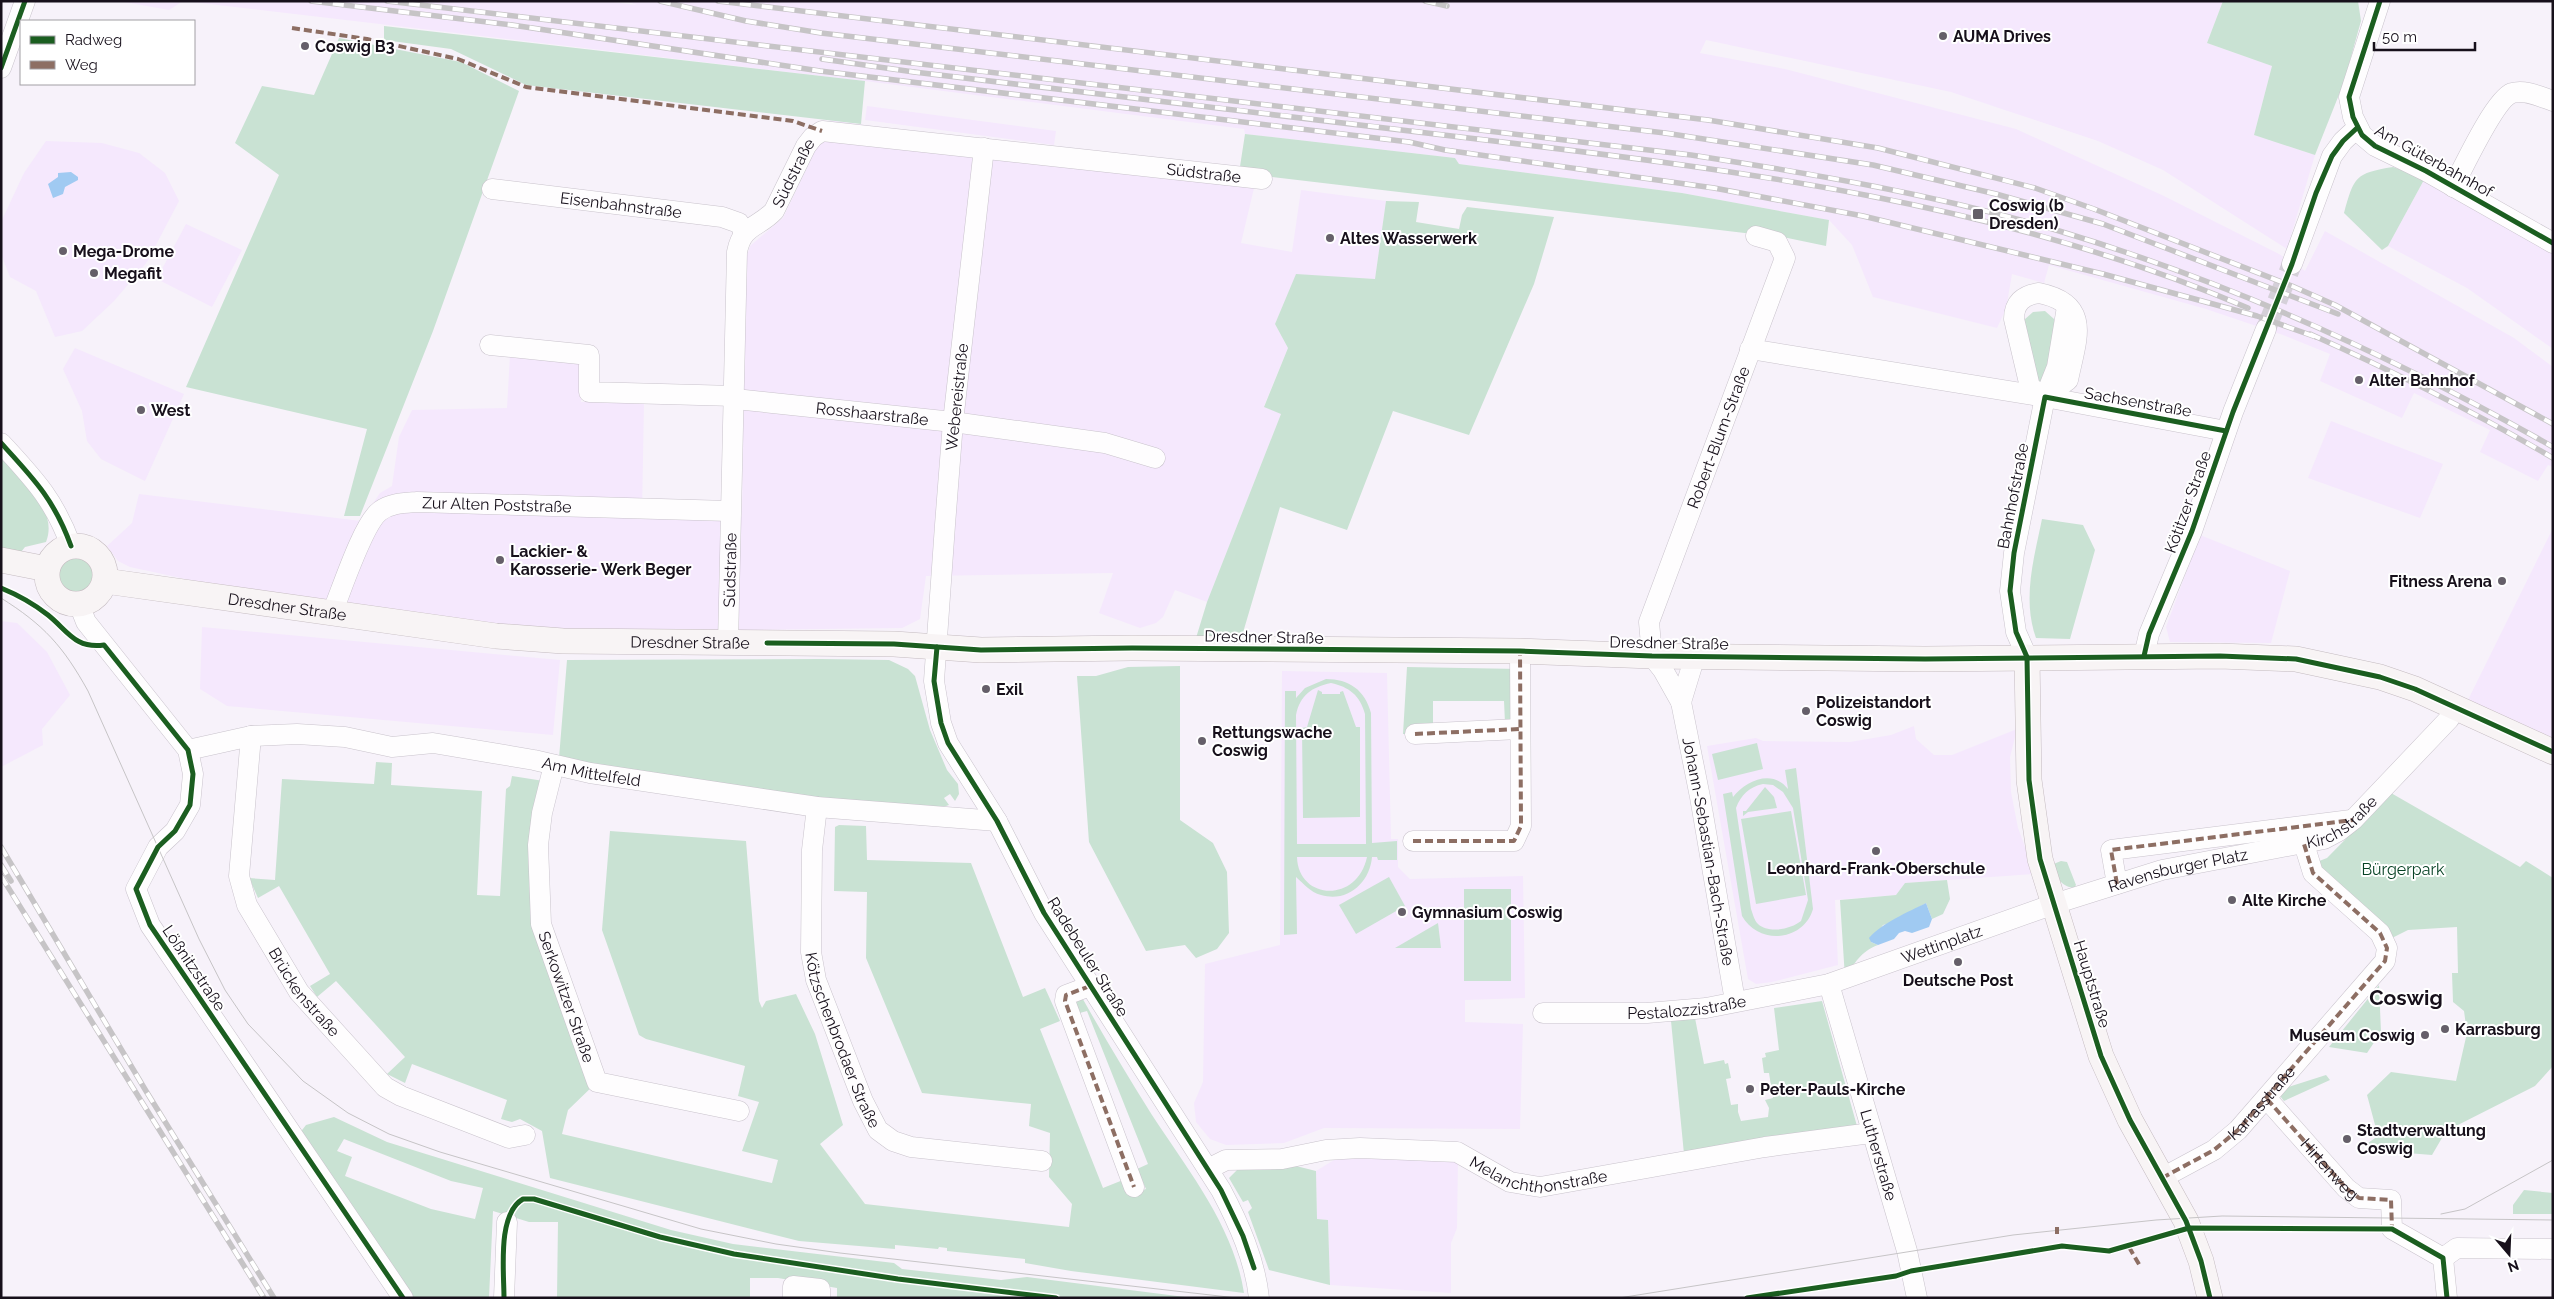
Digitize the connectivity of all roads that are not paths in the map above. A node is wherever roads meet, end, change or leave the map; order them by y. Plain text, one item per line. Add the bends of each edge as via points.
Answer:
1 (25, 1) edge
2 (2380, 1) edge
3 (1, 68) edge
4 (2553, 101) edge
5 (2357, 128) junction
6 (984, 148) junction
7 (1262, 179) dead end
8 (2453, 187) junction
9 (492, 189) dead end
10 (744, 232) junction
11 (1756, 236) dead end
12 (2553, 243) edge
13 (2292, 264) tunnel mouth
14 (2266, 329) tunnel mouth
15 (490, 344) dead end
16 (1750, 349) junction
17 (735, 397) junction
18 (2045, 397) junction
19 (953, 422) junction
20 (2226, 431) junction
21 (1, 443) edge
22 (1155, 458) dead end
23 (730, 511) junction
24 (71, 546) junction
25 (1, 560) edge
26 (47, 568) junction
27 (105, 581) junction
28 (79, 604) junction
29 (332, 613) junction
30 (728, 644) junction
31 (937, 647) junction
32 (1520, 652) junction
33 (1652, 656) junction
34 (1695, 656) junction
35 (2144, 656) junction
36 (2027, 657) junction
37 (1681, 702) junction
38 (2456, 708) junction
39 (1519, 729) junction
40 (1415, 734) dead end
41 (251, 736) junction
42 (188, 750) junction
43 (2553, 752) edge
44 (554, 766) junction
45 (816, 807) junction
46 (2353, 820) junction
47 (998, 821) junction
48 (1413, 841) dead end
49 (2304, 844) junction
50 (2117, 884) junction
51 (2054, 904) junction
52 (2380, 934) joint
53 (1829, 984) junction
54 (1090, 986) junction
55 (1735, 1001) junction
56 (1543, 1013) dead end
57 (2267, 1099) junction
58 (740, 1111) dead end
59 (1871, 1133) junction
60 (525, 1135) dead end
61 (1042, 1161) dead end
62 (1208, 1169) junction
63 (2162, 1178) junction
64 (1134, 1187) dead end
65 (506, 1222) dead end
66 (2553, 1249) edge
67 (2443, 1258) junction
68 (402, 1298) edge
69 (504, 1298) edge
70 (793, 1298) edge
71 (820, 1298) edge
72 (1259, 1298) edge
73 (1917, 1298) edge
74 (2210, 1298) edge
75 (2447, 1298) edge

1 - 3 street
2 - 5 street via 2349,97
4 - 8 street via 2524,92 2511,93 2499,103
5 - 8 street, Am Güterbahnhof via 2375,146
5 - 13 street via 2332,156
6 - 7 street, Südstraße
6 - 10 street, Südstraße via 822,131 806,146 774,210
6 - 19 street, Webereistraße
8 - 12 street, Am Güterbahnhof
9 - 10 street, Eisenbahnstraße via 722,217 739,224
10 - 17 street, Südstraße via 737,252
11 - 16 street, Robert-Blum-Straße via 1777,242 1785,258
14 - 20 street, Kötitzer Straße
15 - 17 street, Rosshaarstraße via 589,355 589,392
16 - 18 street, Sachsenstraße
16 - 33 street, Robert-Blum-Straße via 1649,622
17 - 19 street, Rosshaarstraße
17 - 23 street, Südstraße
18 - 18 street via 2068,380 2078,326 2067,306 2053,296 2031,294 2018,301 2014,312 2030,387
18 - 20 street, Sachsenstraße
18 - 36 street, Bahnhofstraße via 2014,552 2010,591 2016,632
19 - 22 street, Rosshaarstraße via 1105,443
19 - 31 street, Webereistraße
20 - 35 street, Kötitzer Straße via 2192,531 2149,634
21 - 24 street via 48,496 60,515
23 - 29 street, Zur Alten Poststraße via 394,504 378,512 365,532
23 - 30 street, Südstraße
24 - 26 main road via 56,554
24 - 27 main road via 90,548 98,554 103,562
25 - 26 main road
26 - 28 main road via 49,587 54,594 61,600
27 - 28 main road via 97,596
27 - 29 main road, Dresdner Straße
28 - 42 street, Lößnitzstraße via 86,622
29 - 30 main road, Dresdner Straße via 496,636 563,641
30 - 31 main road, Dresdner Straße
31 - 32 main road, Dresdner Straße via 981,650 1132,648
31 - 47 street, Radebeuler Straße via 934,681 948,743
32 - 33 main road, Dresdner Straße
32 - 39 street
33 - 34 main road, Dresdner Straße
33 - 37 street, Johann-Sebastian-Bach-Straße
34 - 36 main road, Dresdner Straße
34 - 37 street, Johann-Sebastian-Bach-Straße
35 - 36 main road, Dresdner Straße
35 - 38 main road, Dresdner Straße via 2296,660 2380,677
36 - 51 main road, Hauptstraße via 2032,812 2040,859
37 - 55 street, Johann-Sebastian-Bach-Straße
38 - 43 main road, Dresdner Straße
38 - 46 street, Kirchstraße via 2450,719
39 - 40 street
39 - 48 street via 1521,826 1514,841
41 - 42 street, Am Mittelfeld
41 - 44 street, Am Mittelfeld via 346,737 392,747 433,743
41 - 60 street, Brückenstraße via 239,876 241,888 247,905 299,992 385,1087 509,1138
42 - 68 street, Lößnitzstraße via 192,774 190,805 175,831 158,847 136,889 139,899 150,925
44 - 45 street, Am Mittelfeld
44 - 58 street, Serkowitzer Straße via 538,845 542,924 597,1082
45 - 47 street, Am Mittelfeld
45 - 61 street, Kötzschenbrodaer Straße via 812,850 811,952 816,980 863,1101 878,1130 893,1141 911,1147
46 - 49 street, Kirchstraße via 2324,839
46 - 50 street via 2112,850
47 - 54 street, Radebeuler Straße via 1044,912
49 - 50 street, Ravensburger Platz via 2193,863
49 - 52 street, Kirchstraße via 2313,873
50 - 51 street, Ravensburger Platz
51 - 53 street, Wettinplatz
51 - 63 main road, Hauptstraße via 2101,1056 2125,1111
52 - 57 street, Karrasstraße via 2387,948 2385,961
53 - 55 street, Pestalozzistraße
53 - 59 street, Lutherstraße
54 - 62 street, Radebeuler Straße
54 - 64 street via 1066,995 1065,1001
55 - 56 street, Pestalozzistraße via 1706,1008 1647,1013
57 - 63 street, Karrasstraße via 2214,1150
57 - 67 street, Hirtenweg via 2346,1188 2358,1198 2391,1200 2392,1228
59 - 62 street, Melanchthonstraße via 1765,1147 1540,1187 1510,1182 1457,1152 1333,1149 1282,1159 1226,1160
59 - 73 street, Lutherstraße via 1907,1251
62 - 72 street, Radebeuler Straße via 1243,1236 1254,1268
63 - 74 main road, Hauptstraße via 2189,1228
65 - 69 street
66 - 67 street via 2458,1248
67 - 75 street
70 - 71 street via 793,1286 820,1289

